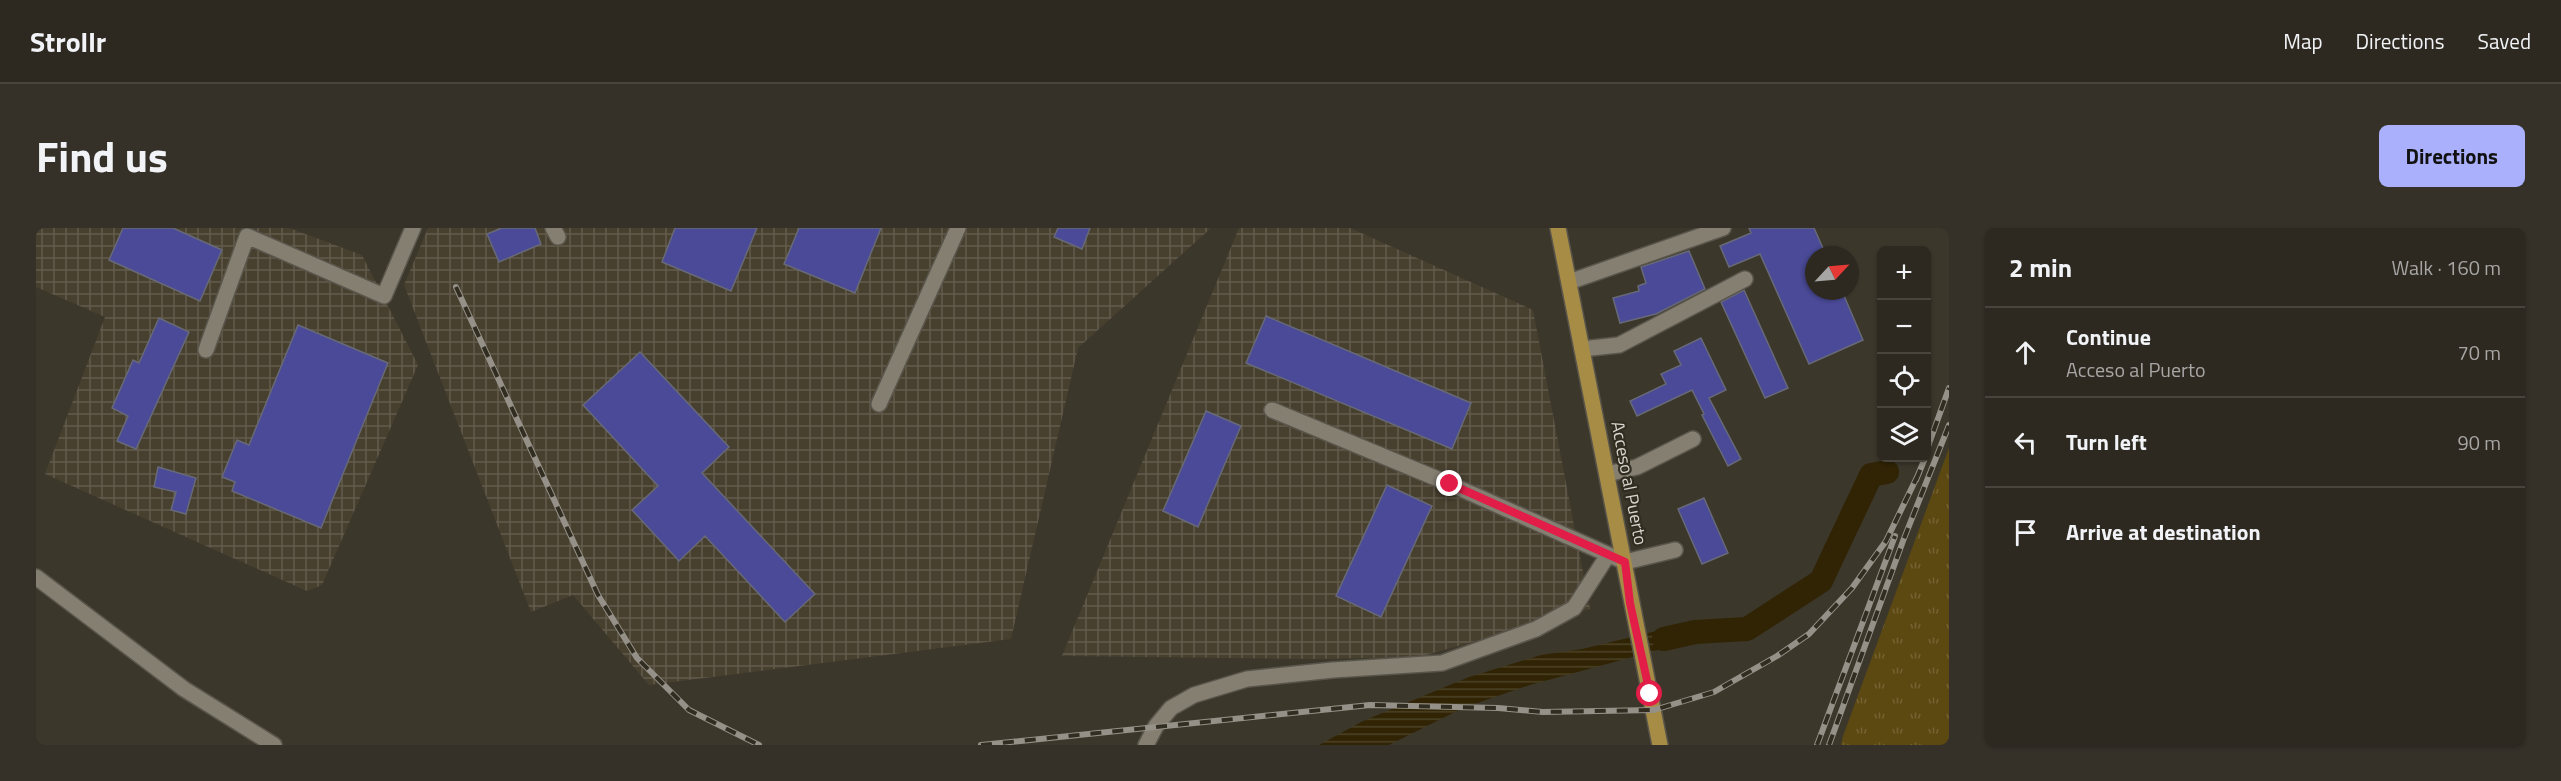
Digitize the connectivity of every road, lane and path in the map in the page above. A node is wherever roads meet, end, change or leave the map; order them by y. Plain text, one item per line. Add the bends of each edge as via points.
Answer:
1 (413, 228) edge
2 (958, 228) edge
3 (1558, 228) edge
4 (1723, 228) edge
5 (1745, 279) dead end
6 (1569, 282) junction
7 (1582, 349) junction
8 (206, 350) dead end
9 (879, 404) dead end
10 (1272, 410) dead end
11 (1693, 439) dead end
12 (1607, 474) junction
13 (1675, 550) dead end
14 (1608, 555) junction
15 (1625, 562) junction
16 (36, 577) edge
17 (274, 745) edge
18 (1146, 745) edge
19 (1660, 745) edge

1 - 8 street via 384,296 247,236
2 - 9 street
3 - 6 main road, Acceso al Puerto
4 - 6 street
5 - 7 street via 1619,345
6 - 7 main road, Acceso al Puerto
7 - 12 main road, Acceso al Puerto
10 - 14 street
11 - 12 street via 1637,467
12 - 15 main road, Acceso al Puerto
13 - 15 street
14 - 15 street
14 - 18 street via 1574,608 1536,629 1442,663 1246,679 1194,695 1171,708
15 - 19 main road, Acceso al Puerto
16 - 17 street via 184,689

